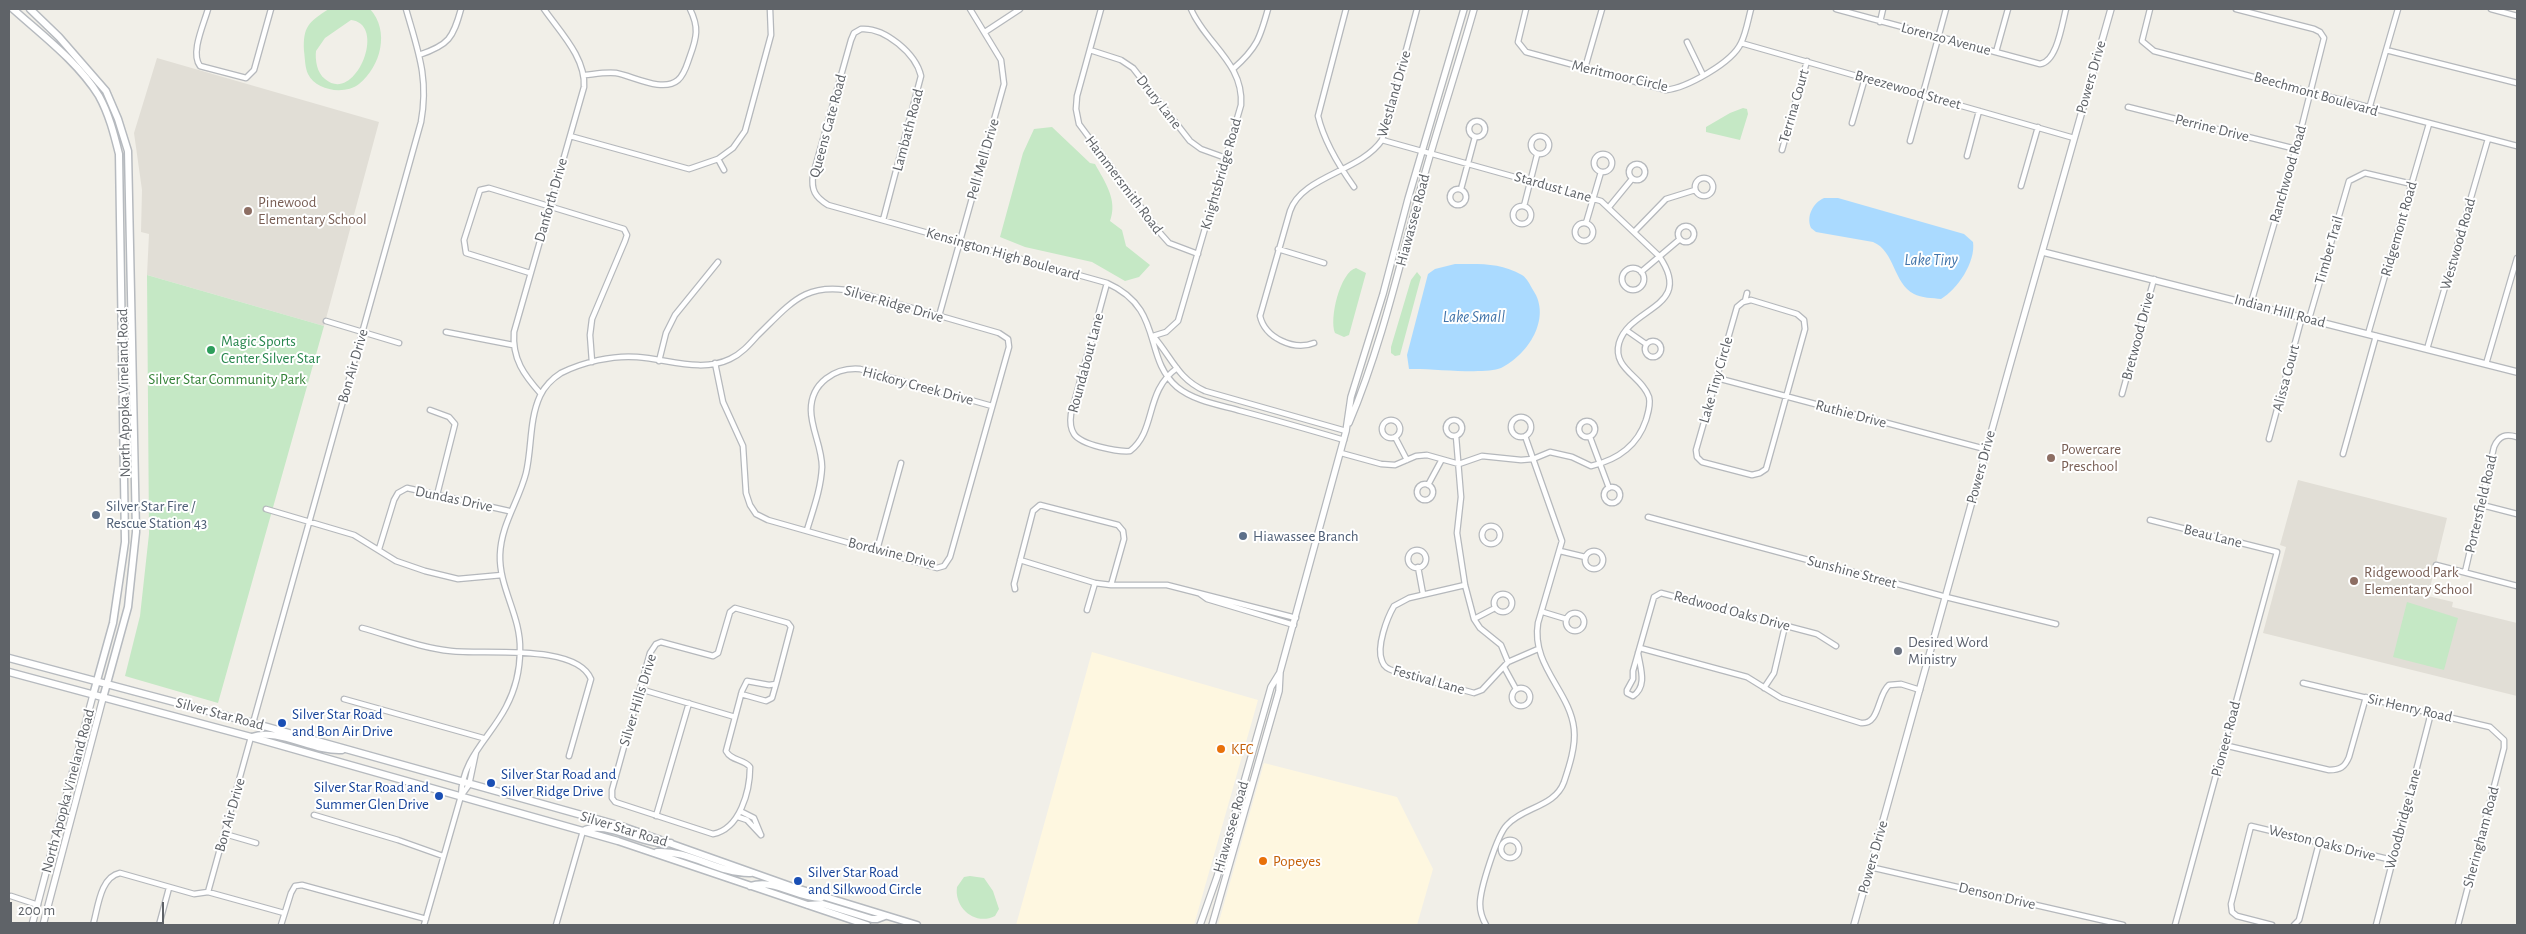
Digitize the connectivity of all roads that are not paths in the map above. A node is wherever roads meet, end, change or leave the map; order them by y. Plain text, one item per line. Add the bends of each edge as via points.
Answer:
1 (13, 9) edge
2 (30, 9) edge
3 (208, 9) edge
4 (271, 9) edge
5 (406, 9) edge
6 (461, 9) edge
7 (544, 9) edge
8 (690, 9) edge
9 (770, 9) edge
10 (970, 9) edge
11 (1020, 9) edge
12 (1101, 9) edge
13 (1191, 9) edge
14 (1268, 9) edge
15 (1346, 9) edge
16 (1417, 9) edge
17 (1464, 9) edge
18 (1474, 9) edge
19 (1526, 9) edge
20 (1602, 9) edge
21 (1751, 9) edge
22 (1836, 9) edge
23 (1883, 9) edge
24 (1946, 9) edge
25 (2008, 9) edge
26 (2066, 9) edge
27 (2111, 9) edge
28 (2150, 9) edge
29 (2236, 9) edge
30 (2398, 9) edge
31 (2491, 9) edge
32 (2517, 16) edge
33 (1880, 22) junction
34 (985, 32) junction
35 (1938, 36) junction
36 (851, 40) joint
37 (1687, 42) dead end
38 (1742, 43) junction
39 (1090, 50) junction
40 (2386, 50) junction
41 (1996, 52) junction
42 (420, 55) junction
43 (1806, 61) junction
44 (1233, 68) junction
45 (1585, 68) junction
46 (1703, 74) junction
47 (585, 75) junction
48 (1865, 78) junction
49 (2517, 83) edge
50 (2311, 91) junction
51 (1922, 94) junction
52 (2128, 107) dead end
53 (2369, 109) junction
54 (1980, 111) junction
55 (1852, 123) dead end
56 (2430, 124) junction
57 (2038, 127) junction
58 (570, 136) junction
59 (1475, 136) dead end
60 (2074, 138) junction
61 (2488, 139) junction
62 (1382, 140) junction
63 (1910, 141) dead end
64 (2517, 146) edge
65 (2296, 149) junction
66 (1782, 150) dead end
67 (1421, 151) junction
68 (1431, 154) junction
69 (1538, 155) junction
70 (1967, 156) dead end
71 (1226, 158) junction
72 (718, 160) junction
73 (1468, 164) junction
74 (724, 170) dead end
75 (1342, 171) junction
76 (1601, 172) junction
77 (1632, 179) dead end
78 (1530, 180) junction
79 (2412, 184) junction
80 (2021, 186) dead end
81 (1354, 187) dead end
82 (1461, 189) dead end
83 (1695, 190) dead end
84 (1594, 198) junction
85 (828, 205) joint
86 (550, 206) junction
87 (1524, 206) junction
88 (1609, 207) junction
89 (883, 220) junction
90 (1586, 223) junction
91 (1634, 232) junction
92 (1680, 239) dead end
93 (960, 242) junction
94 (1278, 249) junction
95 (2043, 252) junction
96 (1198, 254) junction
97 (1659, 256) junction
98 (2517, 258) edge
99 (718, 262) dead end
100 (1324, 262) dead end
101 (1641, 272) junction
102 (530, 273) junction
103 (2154, 279) junction
104 (1107, 283) junction
105 (1747, 292) dead end
106 (1745, 301) junction
107 (2251, 303) junction
108 (939, 316) junction
109 (2302, 317) junction
110 (2309, 319) junction
111 (326, 321) dead end
112 (1626, 330) junction
113 (362, 332) junction
114 (446, 332) dead end
115 (999, 333) joint
116 (2368, 334) junction
117 (1153, 336) junction
118 (2376, 336) junction
119 (399, 343) dead end
120 (1314, 343) dead end
121 (1646, 344) dead end
122 (513, 345) junction
123 (2427, 349) junction
124 (124, 350) junction
125 (133, 350) junction
126 (659, 361) junction
127 (592, 362) junction
128 (715, 363) junction
129 (2486, 364) junction
130 (1177, 368) junction
131 (2517, 372) edge
132 (1168, 375) junction
133 (1717, 378) junction
134 (541, 394) junction
135 (2122, 394) dead end
136 (1787, 397) junction
137 (992, 406) junction
138 (430, 410) dead end
139 (1346, 431) junction
140 (1456, 436) dead end
141 (1525, 436) junction
142 (2517, 436) edge
143 (1395, 437) junction
144 (1590, 437) dead end
145 (2270, 439) dead end
146 (1344, 440) junction
147 (1985, 449) junction
148 (1341, 453) junction
149 (2343, 454) dead end
150 (1533, 459) junction
151 (1407, 460) junction
152 (1441, 461) junction
153 (901, 463) dead end
154 (1458, 464) junction
155 (1599, 464) junction
156 (1428, 485) dead end
157 (1609, 488) dead end
158 (437, 495) junction
159 (2482, 505) junction
160 (266, 509) dead end
161 (510, 511) junction
162 (2517, 514) edge
163 (1648, 517) dead end
164 (2150, 520) dead end
165 (308, 522) junction
166 (807, 530) junction
167 (1482, 535) joint
168 (379, 548) junction
169 (877, 550) junction
170 (1560, 550) junction
171 (2277, 552) joint
172 (1585, 557) junction
173 (1020, 560) junction
174 (2436, 565) dead end
175 (1418, 567) junction
176 (2465, 572) junction
177 (502, 575) junction
178 (1095, 583) junction
179 (1465, 585) junction
180 (1110, 586) junction
181 (2517, 586) edge
182 (1015, 589) dead end
183 (1199, 594) junction
184 (1423, 594) junction
185 (1946, 597) junction
186 (1494, 608) junction
187 (1086, 610) dead end
188 (1543, 612) junction
189 (1296, 618) junction
190 (1474, 619) junction
191 (1566, 619) junction
192 (2056, 624) dead end
193 (1294, 625) junction
194 (1785, 626) junction
195 (362, 628) dead end
196 (1836, 646) dead end
197 (1538, 649) junction
198 (1639, 650) junction
199 (520, 651) junction
200 (9, 658) edge
201 (1508, 662) junction
202 (1504, 667) junction
203 (9, 672) edge
204 (1280, 672) junction
205 (97, 682) junction
206 (2303, 683) dead end
207 (776, 684) junction
208 (107, 685) junction
209 (640, 688) junction
210 (1764, 688) junction
211 (1516, 689) junction
212 (1920, 690) junction
213 (741, 694) junction
214 (93, 695) junction
215 (2366, 697) junction
216 (103, 698) junction
217 (344, 699) dead end
218 (689, 703) junction
219 (2431, 713) junction
220 (735, 716) junction
221 (253, 723) junction
222 (251, 737) junction
223 (484, 738) junction
224 (2224, 745) junction
225 (477, 748) junction
226 (2504, 748) joint
227 (348, 750) junction
228 (569, 756) dead end
229 (461, 783) junction
230 (469, 785) junction
231 (461, 796) junction
232 (740, 811) junction
233 (314, 815) dead end
234 (656, 816) junction
235 (738, 816) junction
236 (583, 831) junction
237 (225, 834) junction
238 (256, 843) dead end
239 (673, 843) junction
240 (2319, 843) junction
241 (653, 852) junction
242 (443, 856) junction
243 (2392, 860) junction
244 (1870, 867) junction
245 (754, 873) junction
246 (750, 886) junction
247 (170, 888) junction
248 (208, 892) junction
249 (11, 896) dead end
250 (827, 898) junction
251 (38, 904) junction
252 (804, 905) junction
253 (284, 913) junction
254 (885, 916) junction
255 (426, 919) junction
256 (32, 925) edge
257 (43, 925) edge
258 (93, 925) edge
259 (159, 925) edge
260 (281, 925) edge
261 (424, 925) edge
262 (556, 925) edge
263 (867, 925) edge
264 (917, 925) edge
265 (1200, 925) edge
266 (1212, 925) edge
267 (1486, 925) edge
268 (1854, 925) edge
269 (2123, 925) edge
270 (2175, 925) edge
271 (2272, 925) edge
272 (2294, 925) edge
273 (2376, 925) edge
274 (2458, 925) edge

1 - 124 main road, North Apopka Vineland Road via 78,70 98,96 111,124 120,154
2 - 125 main road, North Apopka Vineland Road via 106,91 128,151
3 - 4 street via 196,54 197,62 200,66 246,78 250,76
5 - 42 street, Bon Air Drive
6 - 42 street via 450,39 440,48
7 - 47 street via 580,62
8 - 47 street via 697,27 693,48 679,80 660,84 617,73
9 - 72 street via 772,36 745,131 733,148
10 - 34 street, Pell Mell Drive
11 - 34 street
12 - 39 street, Hammersmith Road
13 - 44 street, Knightsbridge Road
14 - 44 street via 1251,53
15 - 75 street via 1318,116
16 - 62 street, Westland Drive
17 - 67 street, Hiawassee Road
18 - 68 street, Hiawassee Road
19 - 45 street, Meritmoor Circle via 1518,42 1521,48
20 - 45 street
21 - 38 street, Meritmoor Circle
22 - 33 street, Lorenzo Avenue
23 - 33 street
24 - 35 street
25 - 41 street
26 - 41 street, Lorenzo Avenue via 2053,57 2044,64
27 - 60 street, Powers Drive
28 - 50 street, Beechmont Boulevard via 2142,40 2154,51
29 - 50 street, Ranchwood Road via 2320,32 2324,45
30 - 40 street
31 - 32 street
33 - 35 street, Lorenzo Avenue
34 - 93 street, Pell Mell Drive via 1001,60 1004,84
35 - 41 street, Lorenzo Avenue
35 - 51 street
36 - 85 street, Queens Gate Road via 812,184 814,193
36 - 89 street, Lambath Road via 861,29 878,32 909,54 920,69 921,76
37 - 46 street
38 - 43 street, Breezewood Street
38 - 46 street, Meritmoor Circle via 1729,59
39 - 71 street, Drury Lane via 1121,60 1133,68 1190,141 1201,149
39 - 96 street, Hammersmith Road via 1077,96 1079,124 1169,243
40 - 49 street
40 - 53 street
42 - 113 street, Bon Air Drive via 426,98 421,122
43 - 48 street, Breezewood Street
43 - 66 street, Terrina Court
44 - 71 street, Knightsbridge Road via 1240,84 1241,105
45 - 46 street, Meritmoor Circle via 1666,90 1683,87
47 - 58 street, Danforth Drive
48 - 51 street, Breezewood Street
48 - 55 street
50 - 53 street, Beechmont Boulevard
50 - 65 street, Ranchwood Road
51 - 54 street, Breezewood Street
51 - 63 street
52 - 65 street, Perrine Drive
53 - 56 street, Beechmont Boulevard
54 - 57 street, Breezewood Street
54 - 70 street
56 - 61 street, Beechmont Boulevard
56 - 79 street, Ridgemont Road
57 - 60 street, Breezewood Street
57 - 80 street
58 - 72 street via 688,169
58 - 86 street, Danforth Drive
59 - 73 street
60 - 95 street, Powers Drive
61 - 64 street, Beechmont Boulevard
61 - 123 street, Westwood Road
62 - 67 street, Stardust Lane
62 - 75 street, Westland Drive via 1368,156
65 - 107 street, Ranchwood Road
67 - 68 street, Stardust Lane
67 - 139 street, Hiawassee Road via 1383,294 1350,397
68 - 73 street, Stardust Lane
68 - 139 street, Hiawassee Road via 1394,291 1360,398
69 - 69 street via 1545,154 1549,148 1548,141 1542,136 1535,137 1531,143 1532,150
69 - 78 street
71 - 96 street, Knightsbridge Road
72 - 74 street
73 - 78 street, Stardust Lane
73 - 82 street
75 - 81 street
75 - 94 street, Westland Drive via 1297,196
76 - 76 street via 1608,171 1612,165 1612,158 1606,154 1594,160 1595,168
76 - 84 street
77 - 88 street
78 - 84 street, Stardust Lane
78 - 87 street
79 - 110 street, Timber Trail via 2365,173 2350,181
79 - 116 street, Ridgemont Road
83 - 91 street via 1666,199
84 - 88 street, Stardust Lane
84 - 90 street
85 - 89 street, Kensington High Boulevard
86 - 102 street, Danforth Drive
86 - 102 street via 489,188 480,190 476,197 464,240 466,253
86 - 127 street via 618,225 627,235 592,319
87 - 87 street via 1513,212 1514,220 1519,224 1526,223 1530,217 1530,210
88 - 91 street, Stardust Lane
89 - 93 street, Kensington High Boulevard
90 - 90 street via 1579,224 1575,230 1576,237 1582,241 1593,234
91 - 97 street, Stardust Lane
92 - 97 street
93 - 104 street, Kensington High Boulevard
93 - 108 street, Pell Mell Drive
94 - 100 street
94 - 120 street, Westland Drive via 1260,308 1262,326 1281,340 1305,346
95 - 103 street, Indian Hill Road
95 - 147 street, Powers Drive
96 - 117 street, Knightsbridge Road via 1178,321 1166,332
97 - 101 street
97 - 112 street, Stardust Lane via 1669,278 1667,294 1654,309 1632,322
98 - 129 street
99 - 126 street via 675,315 666,333
101 - 101 street via 1633,268 1625,271 1622,278 1624,286 1632,290 1640,287 1644,280
102 - 122 street, Danforth Drive
103 - 107 street, Indian Hill Road
103 - 135 street, Bretwood Drive
104 - 117 street, Kensington High Boulevard via 1132,298
104 - 132 street, Roundabout Lane via 1071,414 1074,434 1080,440 1120,452 1130,450 1142,437 1156,391
105 - 106 street
106 - 133 street, Lake Tiny Circle via 1737,307
106 - 136 street, Lake Tiny Circle via 1797,314 1804,320 1805,329
107 - 109 street, Indian Hill Road
108 - 115 street, Silver Ridge Drive
108 - 128 street, Silver Ridge Drive via 858,292 823,288 798,298 743,351
109 - 110 street, Indian Hill Road
109 - 145 street, Alissa Court
110 - 116 street, Indian Hill Road
111 - 113 street
112 - 121 street
112 - 155 street via 1619,344 1618,357 1644,389 1650,407 1636,443
113 - 119 street
113 - 165 street, Bon Air Drive
114 - 122 street
115 - 137 street, Bordwine Drive via 1008,339 1009,347
116 - 118 street, Indian Hill Road
117 - 130 street, Kensington High Boulevard
117 - 132 street, Kensington High Boulevard
118 - 123 street, Indian Hill Road
118 - 149 street
122 - 134 street, Danforth Drive via 524,375
123 - 129 street, Indian Hill Road
124 - 125 street
124 - 205 main road, North Apopka Vineland Road via 125,542 113,623
125 - 208 main road, North Apopka Vineland Road via 136,532 128,607
126 - 127 street, Silver Ridge Drive via 637,356
126 - 128 street, Silver Ridge Drive
127 - 134 street, Silver Ridge Drive via 560,374
128 - 166 street, Bordwine Drive via 723,402 743,446 746,493 750,505 756,514 768,520
129 - 131 street, Indian Hill Road
130 - 132 street, Roundabout Lane
130 - 139 street, Kensington High Boulevard via 1191,384 1205,391
132 - 146 street, Kensington High Boulevard via 1177,386 1200,399
133 - 136 street, Ruthie Drive
133 - 136 street, Lake Tiny Circle via 1696,450 1696,457 1702,462 1752,475 1760,474 1766,468
134 - 161 street, Silver Ridge Drive via 535,410 526,472
136 - 147 street, Ruthie Drive
137 - 166 street, Hickory Creek Drive via 860,369 848,368 824,380 812,401 811,412 822,466 820,486
137 - 169 street, Bordwine Drive via 950,557 944,566 937,568
138 - 158 street via 450,417 455,424
139 - 146 street, Hiawassee Road
140 - 154 street
141 - 141 street via 1531,424 1525,418 1518,418 1512,423 1512,431 1517,436
141 - 150 street
142 - 159 street, Portersfield Road via 2501,437 2494,447
143 - 143 street via 1399,425 1394,421 1387,422 1382,427 1383,434 1388,438
143 - 151 street
144 - 155 street
146 - 148 street, Hiawassee Road
147 - 185 street, Powers Drive
148 - 151 street via 1381,464
148 - 189 street, Hiawassee Road
150 - 154 street via 1490,456
150 - 155 street via 1550,452 1572,457 1590,466
150 - 170 street via 1560,532
151 - 152 street via 1427,456
152 - 154 street
152 - 156 street
153 - 169 street
154 - 179 street via 1461,497 1457,533
155 - 157 street
158 - 161 street, Dundas Drive
158 - 168 street, Dundas Drive via 407,488 398,493
159 - 162 street
159 - 176 street, Portersfield Road
160 - 165 street
161 - 177 street, Silver Ridge Drive via 500,555
163 - 185 street, Sunshine Street
164 - 171 street, Beau Lane
165 - 168 street via 354,535
165 - 221 street, Bon Air Drive
166 - 169 street, Bordwine Drive
167 - 167 street via 1490,544 1497,542 1500,536 1492,526
168 - 177 street via 396,561 458,579
170 - 172 street
170 - 188 street
171 - 224 street, Pioneer Road
172 - 172 street via 1586,564 1592,568 1602,562 1602,555 1596,551
173 - 178 street
173 - 180 street via 1033,511 1040,505 1049,506 1118,526 1124,531
173 - 182 street
174 - 176 street
175 - 175 street via 1424,564 1426,557 1416,550 1410,553 1408,560 1412,566
175 - 184 street
176 - 181 street
177 - 199 street, Silver Ridge Drive via 517,618
178 - 180 street
178 - 187 street
179 - 184 street, Festival Lane
179 - 190 street
180 - 183 street via 1162,584
183 - 189 street
183 - 193 street
184 - 202 street, Festival Lane via 1400,602 1391,612 1380,649 1382,663 1386,667 1474,693 1482,690
185 - 192 street, Sunshine Street
185 - 212 street, Powers Drive
186 - 186 street via 1507,612 1511,599 1498,595
186 - 190 street
188 - 191 street
188 - 197 street via 1536,635
189 - 193 street, Hiawassee Road
190 - 201 street via 1501,645
191 - 191 street via 1566,626 1572,631 1579,631 1584,626 1583,618 1578,614 1571,614
193 - 204 street, Hiawassee Road
194 - 196 street, Redwood Oaks Drive via 1817,634
194 - 198 street, Redwood Oaks Drive via 1661,593 1654,597
194 - 210 street via 1774,673
195 - 199 street via 451,651
197 - 201 street, Festival Lane
197 - 267 street via 1571,718 1574,730 1569,764 1560,790 1554,797 1506,825 1480,901 1480,912
198 - 198 street, Redwood Oaks Drive via 1633,679 1627,690 1633,696 1638,693 1643,674
198 - 210 street via 1747,677
199 - 223 street, Silver Ridge Drive via 515,686 507,706
199 - 228 street via 563,660 587,670 591,679
200 - 205 main road, Silver Star Road
201 - 202 street, Festival Lane
202 - 211 street
203 - 214 main road, Silver Star Road
204 - 265 street, Hiawassee Road via 1271,687 1217,877
204 - 266 street, Hiawassee Road via 1277,698
205 - 208 main road, Silver Star Road
205 - 214 main road, North Apopka Vineland Road
206 - 215 street, Sir Henry Road
207 - 209 street, Silver Hills Drive via 791,627 788,623 738,608 730,612 720,648 713,656 661,642 656,644 650,653
207 - 213 street via 747,681
207 - 213 street via 772,698 766,701
208 - 216 main road, North Apopka Vineland Road
208 - 221 main road, Silver Star Road
209 - 218 street
209 - 234 street, Silver Hills Drive via 612,798 615,802
210 - 212 street via 1780,698 1866,724 1873,718 1882,693 1889,685 1901,684
211 - 211 street via 1512,695 1513,702 1518,706 1525,705 1530,700 1529,693
212 - 244 street, Powers Drive
213 - 220 street, Silver Hills Drive
214 - 216 main road, Silver Star Road
214 - 251 street, North Apopka Vineland Road
215 - 219 street, Sir Henry Road
215 - 224 street via 2346,764 2339,770
216 - 222 main road, Silver Star Road
216 - 257 street, North Apopka Vineland Road
217 - 223 street
218 - 220 street
218 - 234 street
219 - 226 street, Sir Henry Road via 2490,727 2504,740
219 - 243 street, Woodbridge Lane
220 - 232 street, Silver Hills Drive via 726,754 750,767
221 - 227 main road, Silver Star Road
222 - 227 main road via 260,734 331,751
222 - 231 main road, Silver Star Road
222 - 237 street, Bon Air Drive
223 - 225 street, Silver Ridge Drive
224 - 270 street, Pioneer Road
225 - 229 street, Silver Ridge Drive
225 - 230 street, Silver Ridge Drive
226 - 274 street, Sheringham Road
227 - 229 main road, Silver Star Road
229 - 230 main road, Silver Star Road
229 - 231 street, Silver Ridge Drive
230 - 231 street, Silver Ridge Drive
230 - 239 main road, Silver Star Road
231 - 236 main road, Silver Star Road
231 - 242 street
232 - 235 street, Silver Hills Drive
232 - 235 street via 754,818 761,835 747,820
233 - 242 street
234 - 235 street, Silver Hills Drive via 713,834 732,826
236 - 239 main road via 595,826 658,845
236 - 241 main road, Silver Star Road
236 - 262 street
237 - 238 street
237 - 248 street, Bon Air Drive
239 - 245 main road, Silver Star Road
240 - 243 street, Weston Oaks Drive
240 - 271 street, Weston Oaks Drive via 2251,826 2231,904 2232,912 2236,916
240 - 272 street via 2299,920
241 - 245 main road via 672,851 737,873
241 - 246 main road, Silver Star Road
242 - 255 street
243 - 273 street, Woodbridge Lane
244 - 268 street, Powers Drive
244 - 269 street, Denson Drive
245 - 250 main road, Silver Star Road
246 - 250 main road via 766,882 808,898
246 - 252 main road, Silver Star Road
247 - 248 street via 194,894
247 - 258 street via 120,873 112,874 106,880
247 - 259 street
248 - 253 street
249 - 251 street
250 - 254 main road, Silver Star Road
251 - 256 street, North Apopka Vineland Road
252 - 254 main road via 823,904 877,920
252 - 263 main road, Silver Star Road
253 - 255 street via 295,886 302,884
253 - 260 street
254 - 264 main road, Silver Star Road
255 - 261 street

